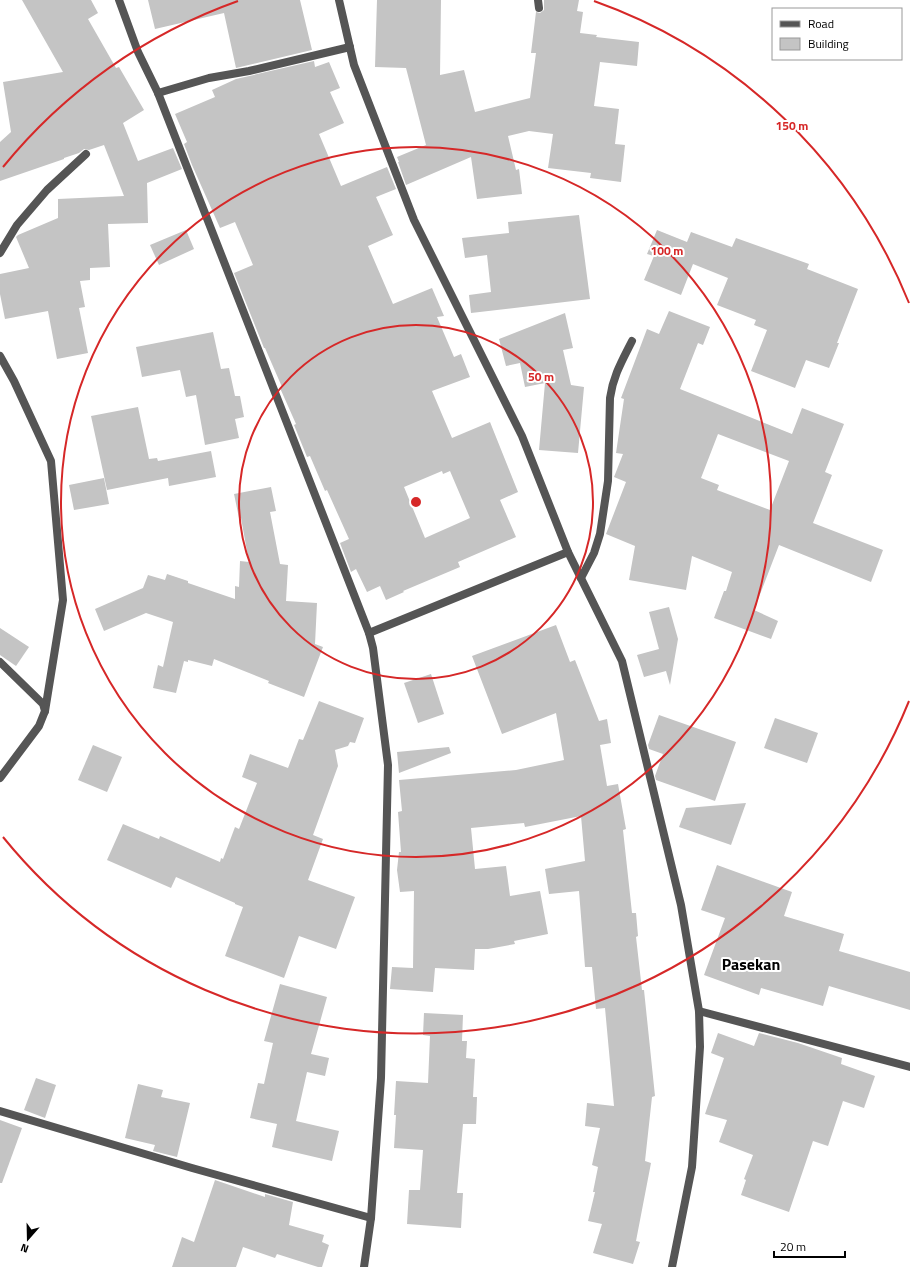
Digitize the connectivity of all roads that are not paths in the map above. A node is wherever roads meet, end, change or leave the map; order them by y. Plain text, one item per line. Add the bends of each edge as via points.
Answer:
1 (119, 0) edge
2 (339, 0) edge
3 (350, 47) junction
4 (158, 93) junction
5 (86, 154) dead end
6 (0, 253) edge
7 (632, 341) dead end
8 (0, 356) edge
9 (568, 552) junction
10 (581, 578) junction
11 (369, 633) junction
12 (0, 662) edge
13 (45, 711) junction
14 (0, 778) edge
15 (699, 1011) junction
16 (910, 1067) edge
17 (0, 1111) edge
18 (371, 1218) junction
19 (364, 1267) edge
20 (672, 1267) edge

1 - 4 street via 138,52
2 - 3 street
3 - 4 street via 209,78
3 - 9 street via 354,65 414,220 522,436
4 - 11 street
5 - 6 street via 47,190 17,225
7 - 10 street via 615,374 612,386 608,481 600,534 594,553
8 - 13 street via 51,462 63,600
9 - 10 street
9 - 11 street
10 - 15 street via 622,661 682,905
11 - 18 street via 388,765 381,1078
12 - 13 street via 43,704
13 - 14 street via 39,726
15 - 16 street
15 - 20 street via 700,1047 692,1167
17 - 18 street
18 - 19 street

